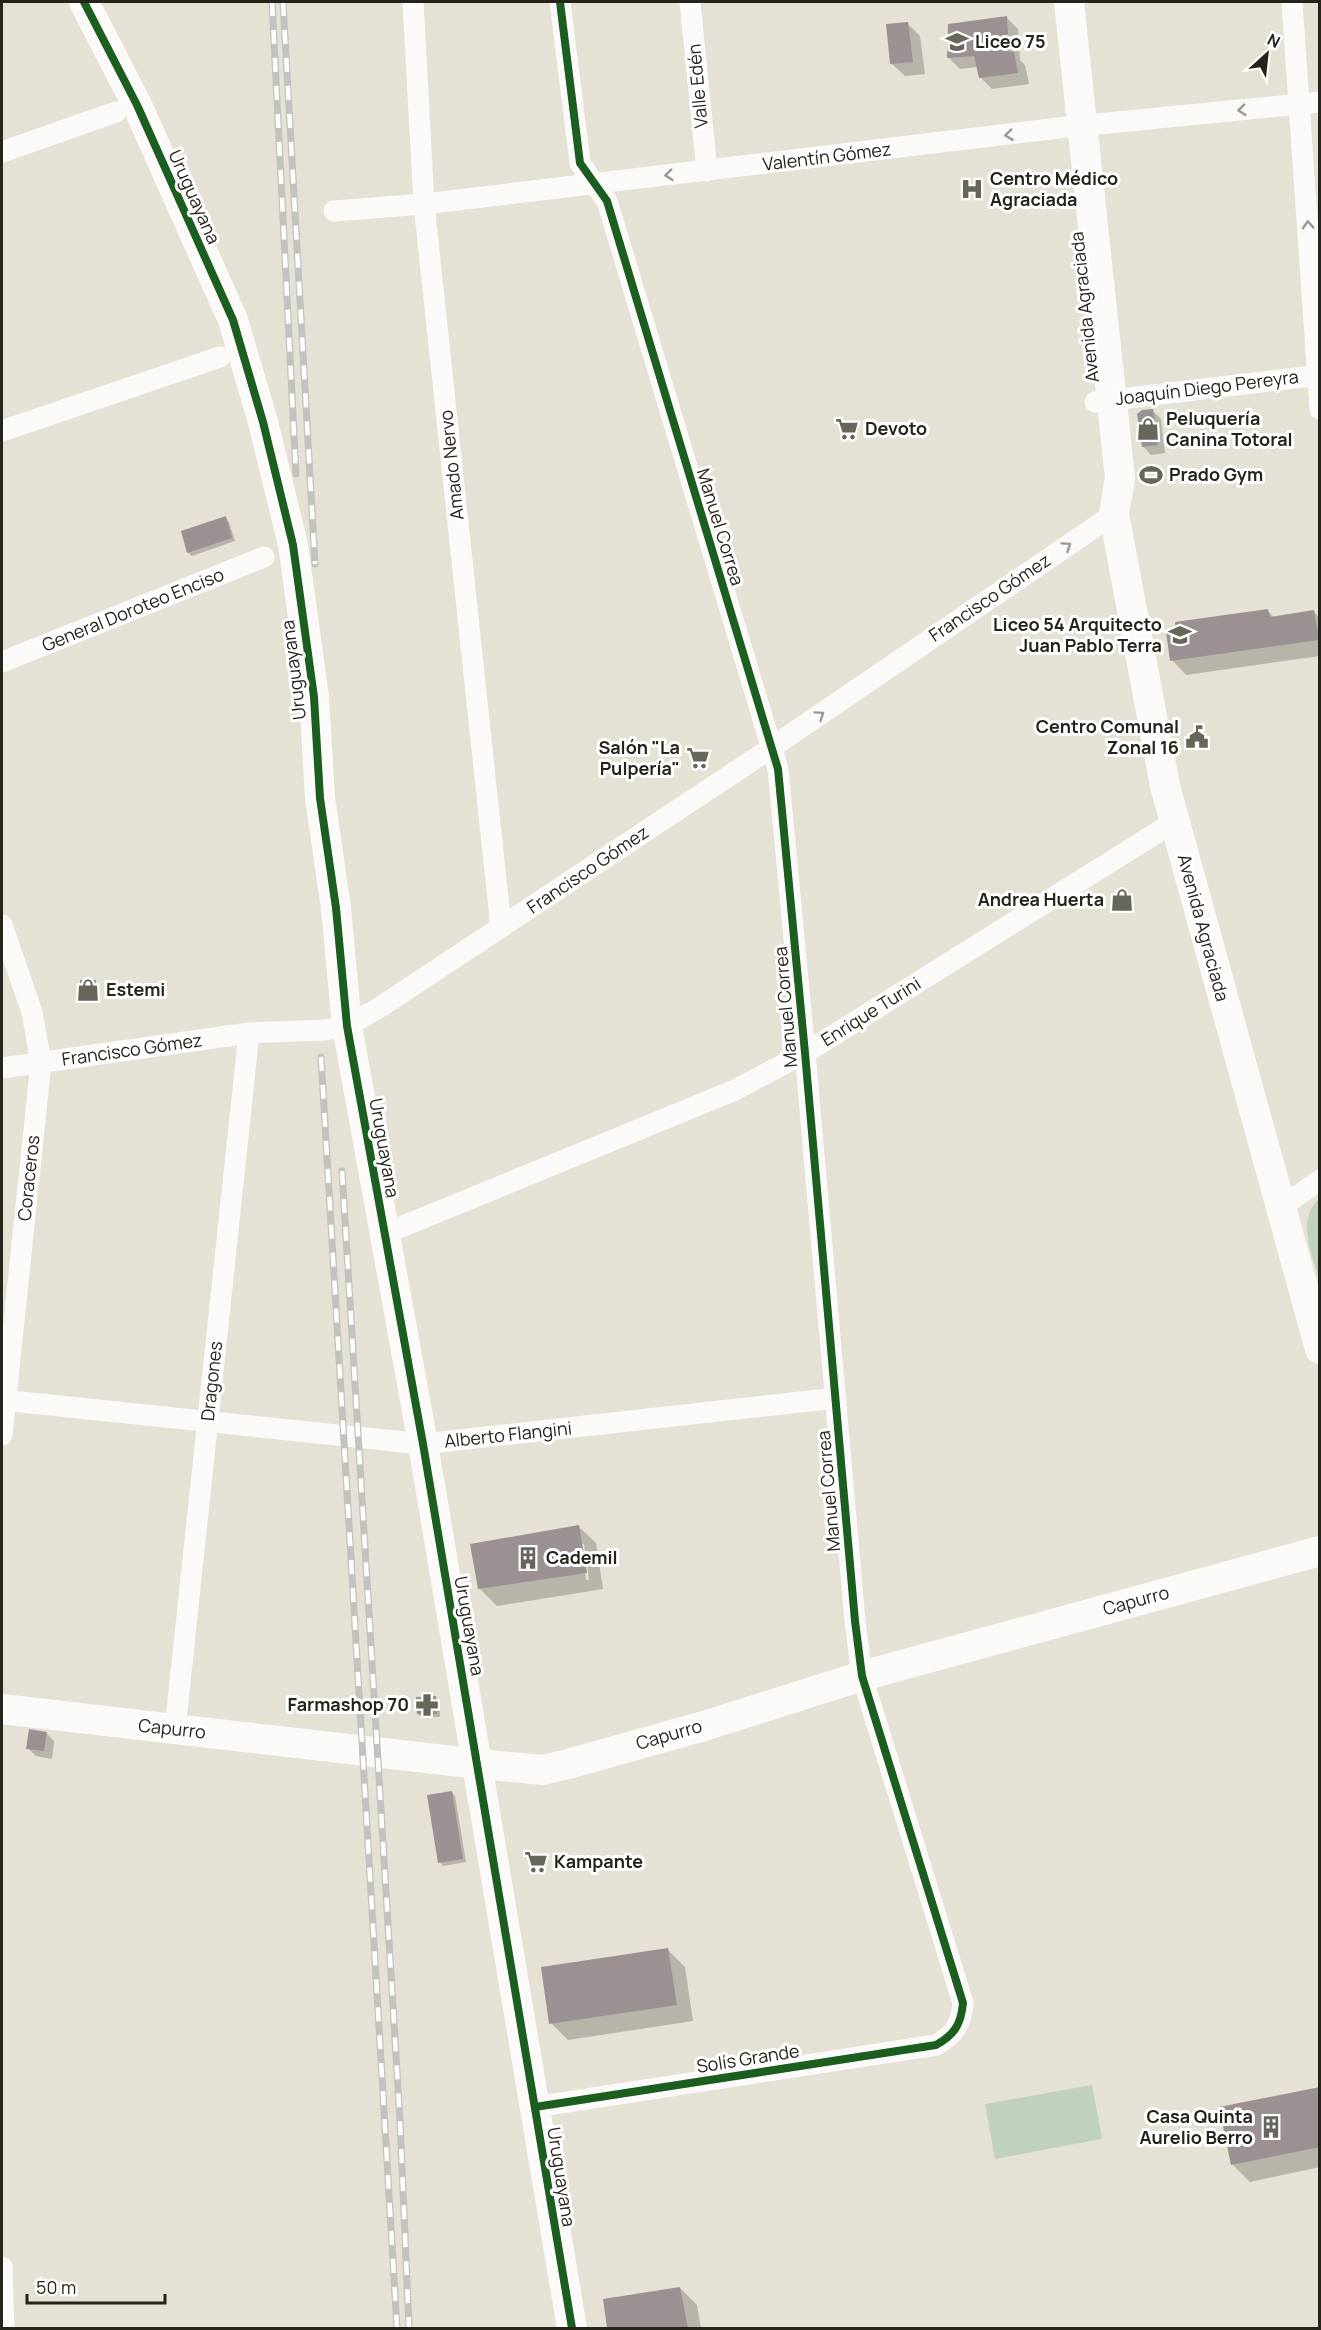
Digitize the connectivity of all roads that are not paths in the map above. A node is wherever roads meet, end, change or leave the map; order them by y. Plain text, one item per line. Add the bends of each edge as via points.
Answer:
1 (84, 2) edge
2 (413, 2) edge
3 (560, 2) edge
4 (690, 2) edge
5 (1052, 2) edge
6 (1069, 2) edge
7 (1292, 2) edge
8 (1310, 103) edge
9 (116, 112) dead end
10 (1075, 127) junction
11 (2, 152) edge
12 (707, 171) junction
13 (595, 183) junction
14 (424, 204) junction
15 (334, 211) dead end
16 (220, 357) dead end
17 (1318, 375) edge
18 (1103, 400) junction
19 (1320, 409) edge
20 (2, 431) edge
21 (1115, 508) junction
22 (264, 556) dead end
23 (2, 662) edge
24 (771, 748) junction
25 (1174, 822) junction
26 (2, 925) edge
27 (501, 927) junction
28 (347, 1026) junction
29 (249, 1033) junction
30 (806, 1053) junction
31 (41, 1063) junction
32 (2, 1068) edge
33 (1320, 1180) edge
34 (1280, 1208) junction
35 (384, 1234) junction
36 (1320, 1348) edge
37 (836, 1398) junction
38 (4, 1401) edge
39 (208, 1421) junction
40 (2, 1436) edge
41 (423, 1444) junction
42 (1320, 1551) edge
43 (862, 1676) junction
44 (2, 1709) edge
45 (175, 1729) junction
46 (478, 1764) junction
47 (958, 2027) joint
48 (535, 2106) junction
49 (2, 2267) edge
50 (2, 2297) edge
51 (4, 2328) edge
52 (572, 2328) edge

1 - 28 street, Uruguayana via 137,105 232,320 263,422 293,545 303,615
2 - 14 street, Amado Nervo
3 - 13 street, Manuel Correa via 580,163
4 - 12 street, Valle Edén
5 - 10 street, Avenida Agraciada
6 - 10 street, Avenida Agraciada
7 - 8 street
8 -> 10 street, Valentín Gómez
17 -> 8 street
9 - 11 street
10 -> 12 street, Valentín Gómez
10 - 18 street, Avenida Agraciada via 1072,196
12 -> 13 street, Valentín Gómez
13 - 14 street, Valentín Gómez
13 - 24 street, Manuel Correa via 607,201
14 - 15 street, Valentín Gómez
14 - 27 street, Amado Nervo
16 - 20 street
17 - 18 street, Joaquín Diego Pereyra
17 - 19 street
18 - 21 street, Avenida Agraciada via 1104,483
24 -> 21 street, Francisco Gómez
21 - 25 street, Avenida Agraciada via 1138,649
22 - 23 street, General Doroteo Enciso
24 - 27 street, Francisco Gómez
24 - 30 street, Manuel Correa via 778,770
25 - 30 street, Enrique Turini
25 - 34 street, Avenida Agraciada
26 - 31 street, Coraceros via 32,1012
27 - 28 street, Francisco Gómez
28 - 29 street, Francisco Gómez
28 - 35 street, Uruguayana
29 - 31 street, Francisco Gómez
29 - 39 street, Dragones
30 - 35 street, Enrique Turini via 735,1090
30 - 37 street, Manuel Correa
31 - 32 street, Francisco Gómez
31 - 38 street, Coraceros
33 - 34 street
34 - 36 street, Avenida Agraciada
35 - 41 street, Uruguayana
37 - 41 street, Alberto Flangini
37 - 43 street, Manuel Correa
38 - 39 street, Alberto Flangini
38 - 40 street, Coraceros
39 - 41 street, Alberto Flangini
39 - 45 street, Dragones
41 - 46 street, Uruguayana
42 - 43 street, Capurro
43 - 46 street, Capurro via 556,1767 529,1770
43 - 47 street, Manuel Correa via 963,2003
44 - 45 street, Capurro
45 - 46 street, Capurro
46 - 48 street, Uruguayana
47 - 48 street, Solís Grande via 950,2038 936,2045
48 - 52 street, Uruguayana
49 - 50 street
50 - 51 street

